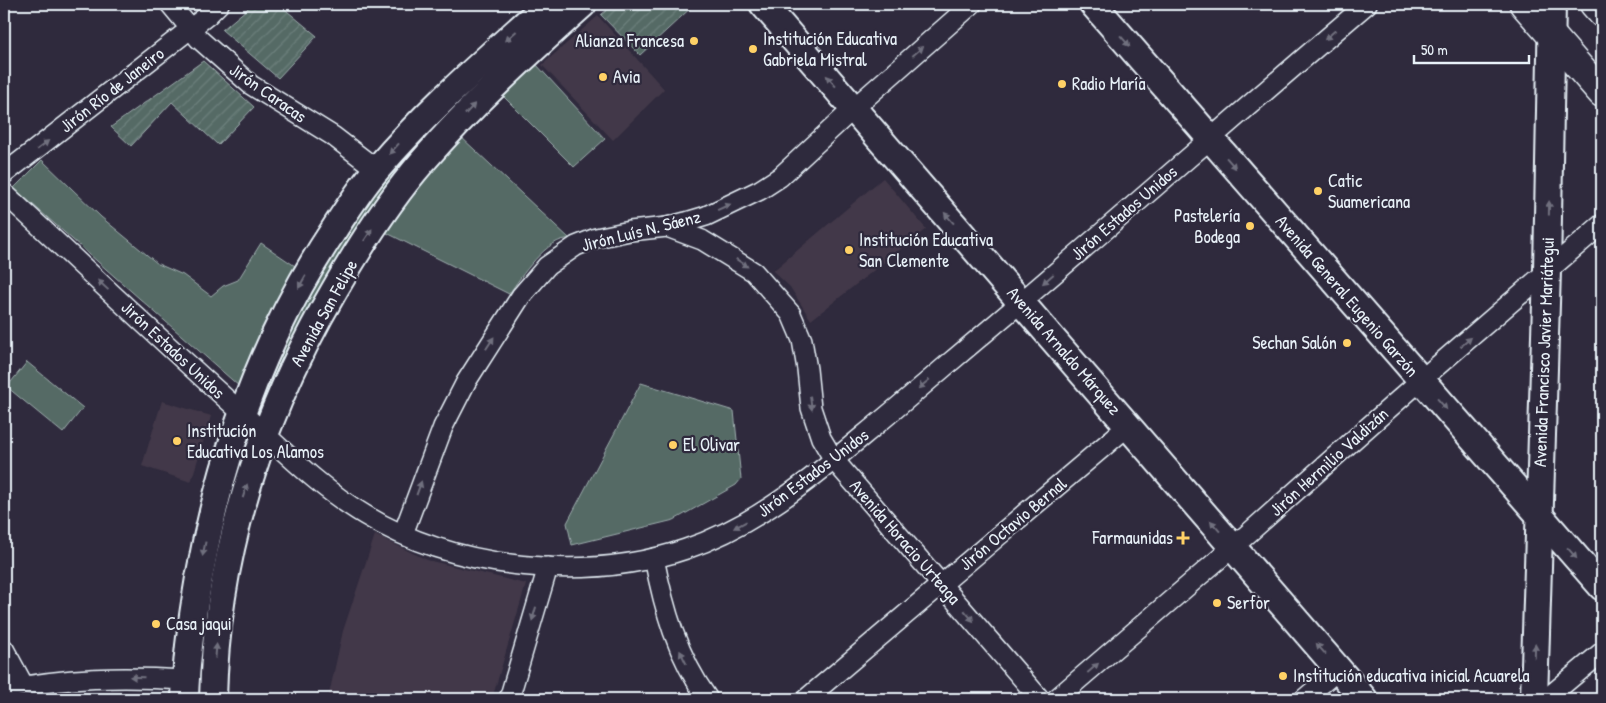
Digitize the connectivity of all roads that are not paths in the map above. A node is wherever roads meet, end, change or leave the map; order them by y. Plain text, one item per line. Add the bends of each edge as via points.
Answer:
1 (170, 4) edge
2 (219, 4) edge
3 (547, 4) edge
4 (583, 4) edge
5 (763, 4) edge
6 (972, 4) edge
7 (1093, 4) edge
8 (1367, 4) edge
9 (1524, 4) edge
10 (1552, 4) edge
11 (1594, 4) edge
12 (1602, 13) edge
13 (191, 28) junction
14 (1552, 36) junction
15 (1602, 93) edge
16 (854, 108) junction
17 (1209, 139) junction
18 (376, 169) junction
19 (4, 174) edge
20 (4, 193) edge
21 (1602, 224) edge
22 (666, 227) junction
23 (1547, 270) junction
24 (1022, 302) junction
25 (1421, 380) junction
26 (242, 413) junction
27 (1128, 426) junction
28 (264, 435) junction
29 (834, 460) junction
30 (1539, 514) junction
31 (403, 534) junction
32 (1233, 548) junction
33 (654, 558) junction
34 (548, 568) junction
35 (942, 584) junction
36 (1602, 587) edge
37 (4, 649) edge
38 (1602, 652) edge
39 (1339, 670) junction
40 (24, 686) junction
41 (4, 690) edge
42 (185, 690) edge
43 (212, 699) edge
44 (509, 699) edge
45 (708, 699) edge
46 (806, 699) edge
47 (1040, 699) edge
48 (1056, 699) edge
49 (1304, 699) edge
50 (1364, 699) edge
51 (1534, 699) edge
52 (1546, 699) edge

1 - 13 street, Jirón Caracas
2 - 13 street, Jirón Río de Janeiro
3 -> 18 main road, Avenida San Felipe via 442,100
28 -> 4 main road, Avenida San Felipe via 312,328 347,267 395,197 477,102
16 -> 5 main road, Avenida Arnaldo Márquez
16 -> 6 street, Jirón Luís N. Sáenz
7 -> 17 main road, Avenida General Eugenio Garzón
8 -> 17 street, Jirón Estados Unidos
9 - 14 main road
10 - 14 main road, Avenida Francisco Javier Mariátegui
11 - 12 main road
13 - 18 street, Jirón Caracas via 250,85 332,136
19 -> 13 street, Jirón Río de Janeiro
14 - 15 main road
23 -> 14 main road, Avenida Francisco Javier Mariátegui
22 -> 16 street, Jirón Luís N. Sáenz via 706,216 760,190 780,177
24 -> 16 main road, Avenida Arnaldo Márquez
17 -> 24 street, Jirón Estados Unidos
17 -> 25 main road, Avenida General Eugenio Garzón
18 -> 26 main road, Avenida San Felipe via 304,278
26 -> 20 street, Jirón Estados Unidos
21 - 23 street, Jirón Hermilio Valdizán
22 -> 29 street, Avenida Horacio Urteaga via 702,240 754,272 791,314 802,340 811,408 821,438
31 -> 22 street, Jirón Luís N. Sáenz via 443,427 466,382 521,296 547,266 576,246 604,236
25 -> 23 street, Jirón Hermilio Valdizán
23 - 30 main road, Avenida Francisco Javier Mariátegui
24 - 27 main road, Avenida Arnaldo Márquez
24 -> 29 street, Jirón Estados Unidos
25 -> 30 main road, Avenida General Eugenio Garzón
25 - 32 street, Jirón Hermilio Valdizán
26 - 28 street, Jirón Estados Unidos
26 -> 42 main road, Avenida San Felipe via 227,456 202,556 188,645
32 -> 27 main road, Avenida Arnaldo Márquez
27 - 35 street, Jirón Octavio Bernal
28 - 31 street, Jirón Estados Unidos via 329,490 366,516
43 -> 28 main road, Avenida San Felipe via 221,599 231,547
29 -> 33 street, Jirón Estados Unidos via 794,492 740,525 685,550
29 - 35 street, Avenida Horacio Urteaga
30 -> 36 main road, Avenida General Eugenio Garzón
51 -> 30 main road, Avenida Francisco Javier Mariátegui
31 - 34 street, Jirón Estados Unidos via 478,559 512,566
39 -> 32 main road, Avenida Arnaldo Márquez
48 -> 32 street, Jirón Hermilio Valdizán
33 - 34 street, Jirón Estados Unidos via 586,567
45 -> 33 street via 681,655
34 -> 44 street
35 - 46 street, Jirón Octavio Bernal
35 -> 47 street, Avenida Horacio Urteaga
37 - 40 street
38 - 52 street
39 - 49 street
39 - 50 main road, Avenida Arnaldo Márquez
40 - 41 street
42 -> 40 street via 131,677

